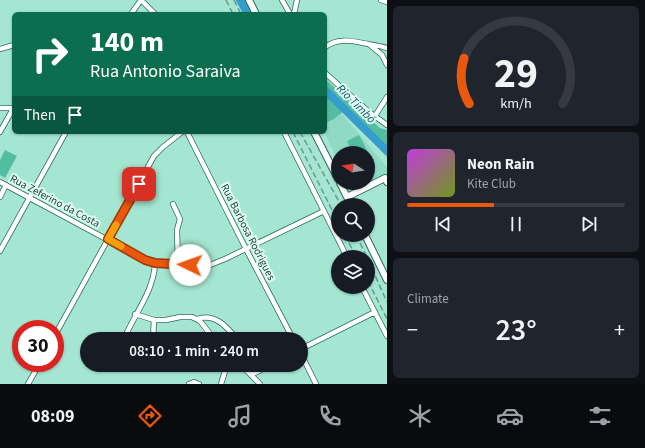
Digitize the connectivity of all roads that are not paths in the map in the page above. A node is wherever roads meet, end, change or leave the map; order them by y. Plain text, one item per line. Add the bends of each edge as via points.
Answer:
1 (141, 0) edge
2 (249, 0) edge
3 (282, 0) edge
4 (297, 0) edge
5 (382, 0) edge
6 (387, 2) edge
7 (132, 12) edge
8 (153, 12) edge
9 (255, 12) edge
10 (289, 12) edge
11 (294, 12) edge
12 (369, 44) junction
13 (12, 46) edge
14 (327, 46) edge
15 (387, 48) edge
16 (0, 49) edge
17 (387, 65) edge
18 (327, 74) edge
19 (387, 97) edge
20 (0, 108) edge
21 (12, 108) edge
22 (12, 111) edge
23 (375, 116) junction
24 (387, 125) edge
25 (0, 132) edge
26 (65, 134) edge
27 (179, 134) edge
28 (188, 134) edge
29 (285, 134) edge
30 (315, 134) edge
31 (331, 165) edge
32 (386, 179) edge
33 (0, 182) edge
34 (6, 185) junction
35 (344, 190) edge
36 (0, 197) edge
37 (30, 197) junction
38 (347, 197) joint
39 (173, 204) dead end
40 (324, 211) junction
41 (108, 239) junction
42 (368, 242) edge
43 (246, 249) junction
44 (344, 250) edge
45 (0, 251) edge
46 (155, 263) junction
47 (178, 264) junction
48 (387, 280) edge
49 (366, 294) edge
50 (375, 312) junction
51 (135, 314) junction
52 (197, 319) junction
53 (63, 320) edge
54 (154, 320) junction
55 (127, 332) edge
56 (154, 332) edge
57 (208, 332) edge
58 (231, 332) edge
59 (290, 332) edge
60 (387, 336) edge
61 (308, 346) edge
62 (308, 368) edge
63 (35, 372) edge
64 (224, 372) edge
65 (248, 372) edge
66 (256, 372) edge
67 (250, 375) junction
68 (28, 384) edge
69 (189, 384) edge
70 (199, 384) edge
71 (221, 384) edge
72 (260, 384) edge
73 (316, 384) edge

1 - 7 street
1 - 8 street
2 - 9 main road
3 - 10 street
4 - 11 street
5 - 6 street
12 - 14 street via 340,40
12 - 15 street
12 - 17 street via 382,55
13 - 16 street
18 - 23 street
19 - 23 street
20 - 21 street
22 - 25 street
23 - 24 street
26 - 37 street
27 - 41 street via 154,156
28 - 43 street, Rua Barbosa Rodrigues
29 - 40 street
30 - 31 main road
32 - 38 main road
33 - 34 street, Rua Zeferino da Costa
34 - 36 street
34 - 37 street, Rua Zeferino da Costa
35 - 38 main road
37 - 41 street, Rua Zeferino da Costa
37 - 45 street
39 - 47 street via 180,219 177,230
40 - 43 street, Rua Zeferino da Costa
40 - 44 street
41 - 46 street, Rua Zeferino da Costa
41 - 53 street
42 - 48 main road
43 - 47 street, Rua Zeferino da Costa via 210,265
43 - 59 street, Rua Barbosa Rodrigues
46 - 47 street, Rua Zeferino da Costa
46 - 51 street via 151,286
49 - 50 street
50 - 60 street
50 - 61 street
51 - 54 street
51 - 55 street
52 - 54 street via 186,316
52 - 57 street
52 - 58 street via 203,317 217,320
54 - 56 street
62 - 73 street
63 - 68 street
64 - 71 street
65 - 67 street
66 - 67 street
67 - 72 street
69 - 70 street

